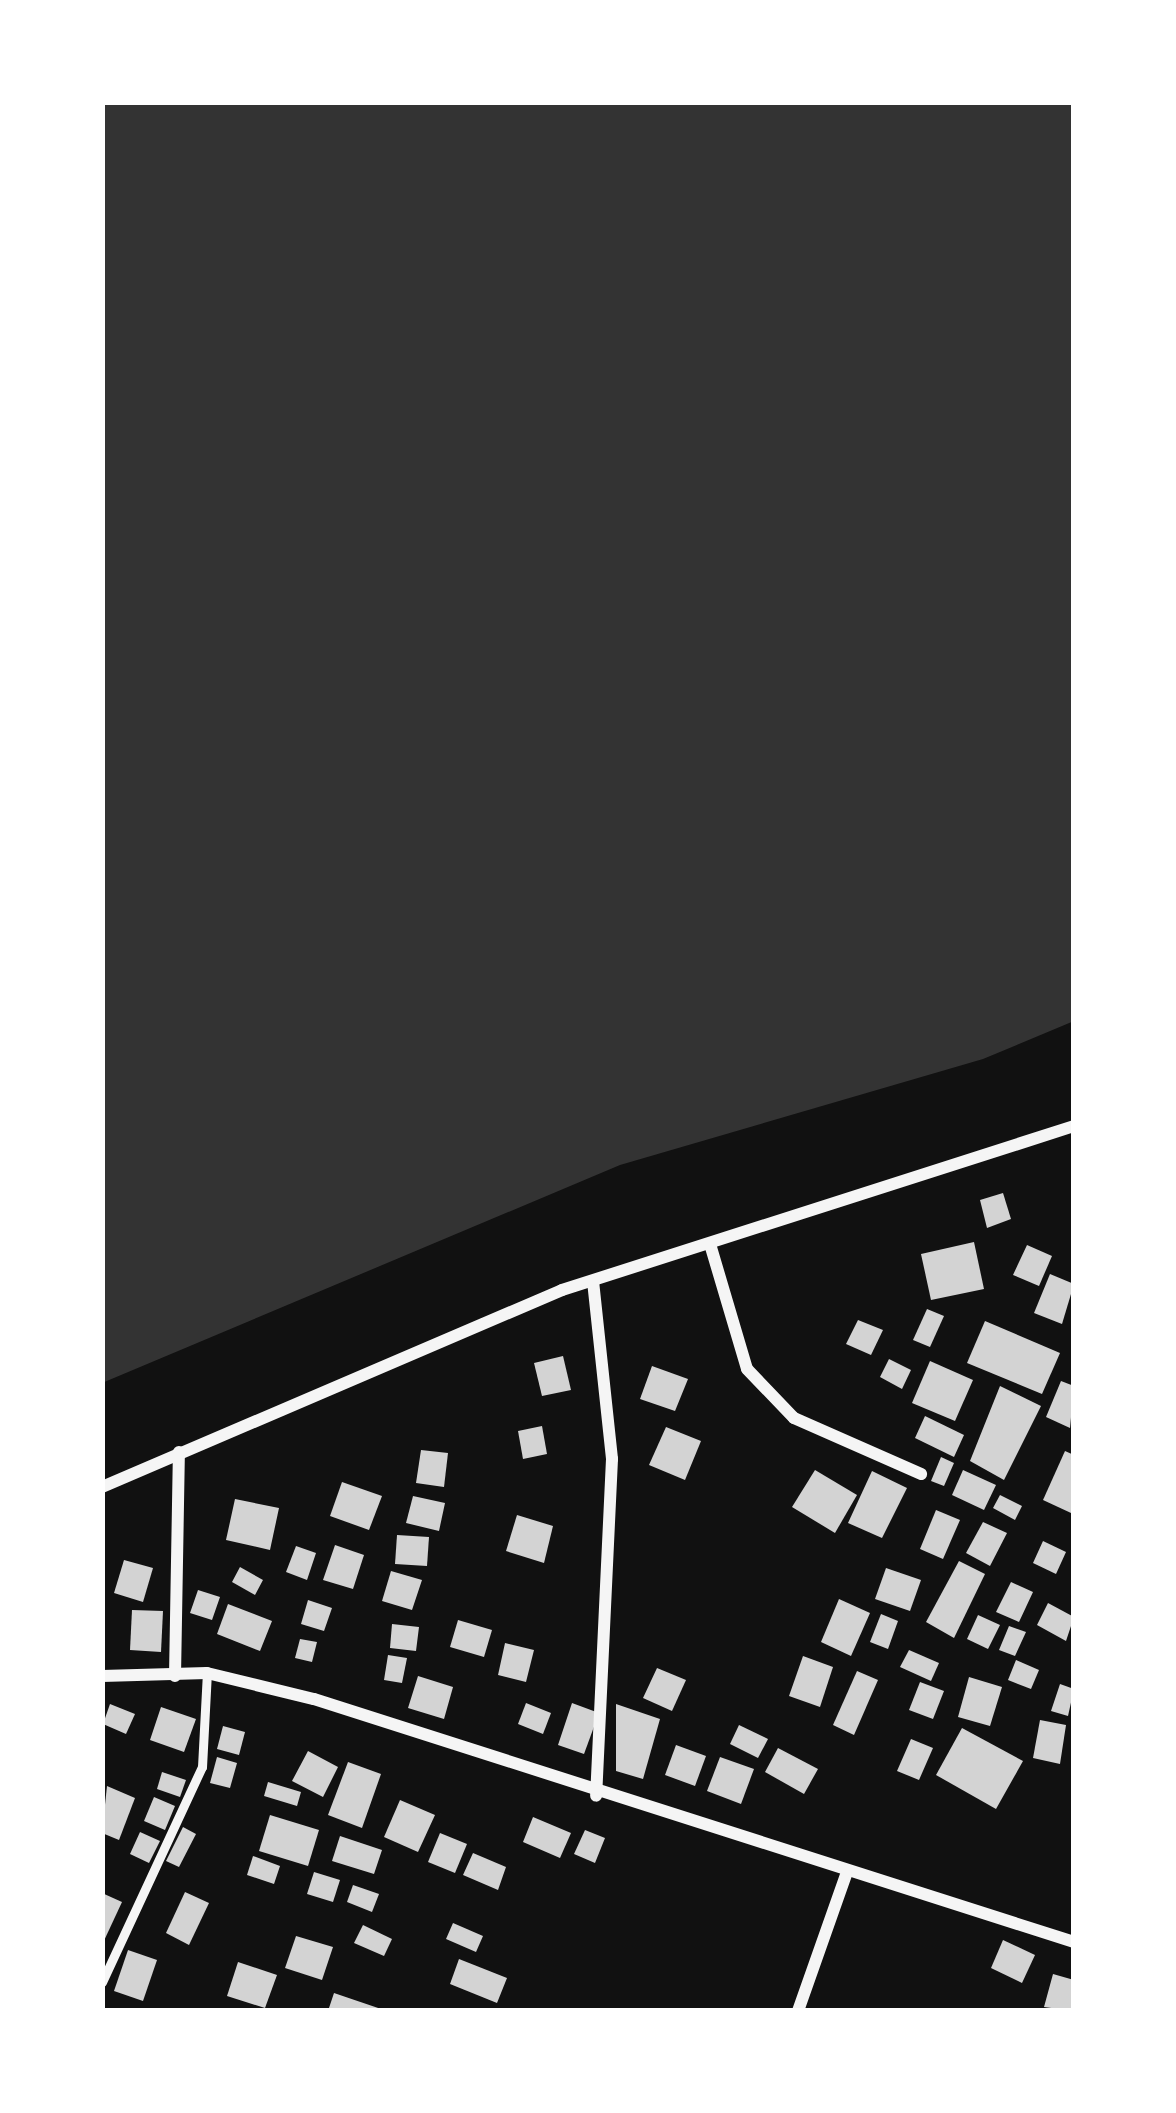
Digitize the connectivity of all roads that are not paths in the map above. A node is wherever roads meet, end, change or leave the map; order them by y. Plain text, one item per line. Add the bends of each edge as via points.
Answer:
1 (1074, 1127) edge
2 (710, 1244) junction
3 (593, 1281) junction
4 (179, 1452) junction
5 (922, 1474) dead end
6 (102, 1487) edge
7 (208, 1673) junction
8 (102, 1676) edge
9 (175, 1676) junction
10 (596, 1796) junction
11 (846, 1875) junction
12 (1074, 1942) edge
13 (102, 1982) edge
14 (798, 2011) edge

1 - 2 street
2 - 3 street
2 - 5 street via 747,1369 794,1418
3 - 4 street
3 - 10 street via 612,1459
4 - 6 street
4 - 9 street
7 - 9 street
7 - 10 street
7 - 13 lane via 202,1767
8 - 9 street
10 - 11 street
11 - 12 street
11 - 14 street

